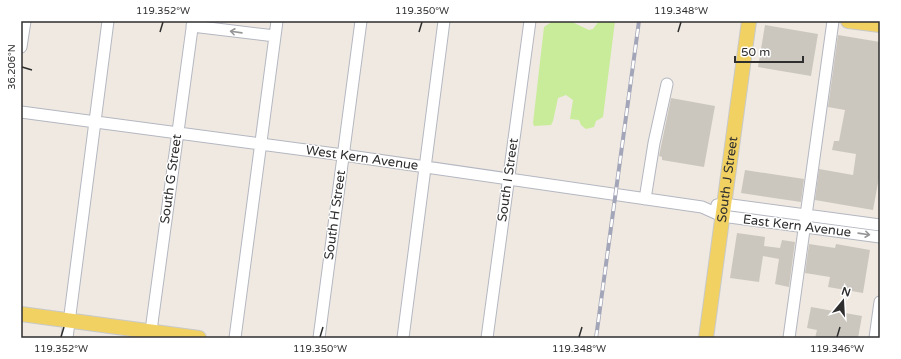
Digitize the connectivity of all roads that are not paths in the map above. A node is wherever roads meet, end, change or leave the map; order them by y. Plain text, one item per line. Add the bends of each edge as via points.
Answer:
1 (24, 21) edge
2 (108, 21) edge
3 (277, 21) edge
4 (361, 21) edge
5 (444, 21) edge
6 (530, 21) edge
7 (749, 21) edge
8 (833, 21) edge
9 (848, 21) edge
10 (192, 24) edge
11 (880, 25) edge
12 (275, 36) junction
13 (21, 47) edge
14 (667, 84) dead end
15 (21, 112) edge
16 (94, 122) junction
17 (178, 132) junction
18 (261, 144) junction
19 (343, 155) junction
20 (425, 167) junction
21 (509, 179) junction
22 (646, 199) junction
23 (702, 208) joint
24 (724, 210) junction
25 (805, 221) junction
26 (880, 225) edge
27 (880, 237) edge
28 (880, 302) edge
29 (21, 314) edge
30 (69, 320) junction
31 (151, 335) edge
32 (67, 338) edge
33 (199, 338) edge
34 (235, 338) edge
35 (319, 338) edge
36 (403, 338) edge
37 (487, 338) edge
38 (706, 338) edge
39 (789, 338) edge
40 (875, 338) edge

1 - 13 street
2 - 16 street
3 - 12 street
4 - 19 street, South H Street
5 - 20 street
6 - 21 street, South I Street
7 - 24 main road, South J Street
8 - 25 street
9 - 11 main road
12 -> 10 street
10 - 17 street, South G Street
12 - 18 street
14 - 22 street via 654,143
15 - 16 street, West Kern Avenue
16 - 17 street, West Kern Avenue
16 - 30 street
17 - 18 street, West Kern Avenue
17 - 31 street, South G Street
18 - 19 street, West Kern Avenue
18 - 34 street
19 - 20 street, West Kern Avenue
19 - 35 street, South H Street
20 - 21 street, West Kern Avenue
20 - 36 street
21 - 22 street, West Kern Avenue
21 - 37 street, South I Street
22 - 23 street, West Kern Avenue
23 - 24 street, East Kern Avenue
24 - 25 street, East Kern Avenue
24 - 38 main road, South J Street
25 - 26 street, East Kern Avenue
25 -> 27 street, East Kern Avenue
25 - 39 street
28 - 40 street
29 - 30 main road
30 - 31 main road
30 - 32 street
31 - 33 main road

